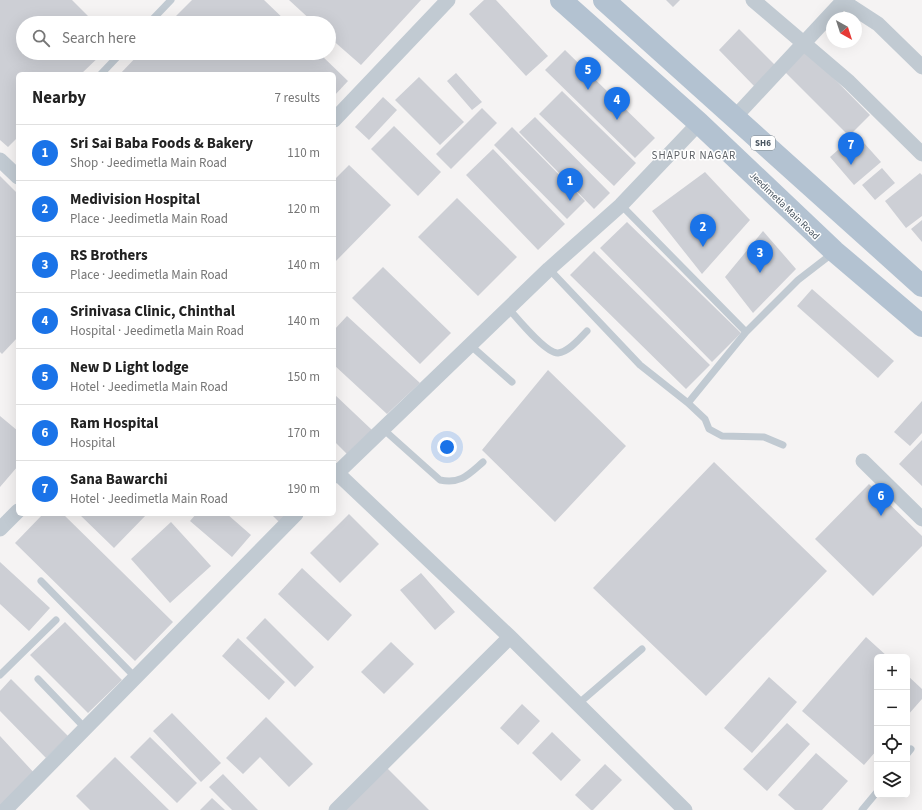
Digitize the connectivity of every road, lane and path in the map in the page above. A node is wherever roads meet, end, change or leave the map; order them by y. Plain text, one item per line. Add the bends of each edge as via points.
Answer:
1 (171, 0) edge
2 (448, 0) edge
3 (561, 0) edge
4 (753, 0) edge
5 (842, 1) edge
6 (615, 4) edge
7 (156, 16) edge
8 (804, 44) junction
9 (114, 60) edge
10 (922, 67) edge
11 (103, 72) edge
12 (735, 117) junction
13 (336, 118) edge
14 (699, 123) junction
15 (922, 154) edge
16 (818, 192) junction
17 (621, 205) junction
18 (797, 216) junction
19 (834, 251) junction
20 (549, 269) junction
21 (922, 286) edge
22 (508, 308) junction
23 (922, 326) edge
24 (587, 331) dead end
25 (746, 332) junction
26 (470, 345) junction
27 (512, 382) dead end
28 (688, 404) junction
29 (383, 429) junction
30 (783, 445) dead end
31 (862, 461) dead end
32 (483, 462) dead end
33 (336, 472) edge
34 (336, 474) edge
35 (16, 513) edge
36 (294, 516) edge
37 (922, 519) edge
38 (0, 530) edge
39 (41, 581) dead end
40 (56, 620) dead end
41 (510, 637) junction
42 (642, 649) dead end
43 (0, 675) edge
44 (136, 677) junction
45 (38, 679) dead end
46 (578, 704) junction
47 (85, 728) junction
48 (874, 796) edge
49 (6, 810) edge
50 (336, 810) edge
51 (685, 810) edge
52 (862, 810) edge

1 - 7 lane
2 - 13 street
3 - 14 main road, Jeedimetla Main Road
4 - 8 street
5 - 8 street
5 - 10 street via 878,24
6 - 12 main road, SH6
8 - 12 street
8 - 15 street via 849,82
9 - 11 lane
12 - 16 main road, SH6
14 - 17 street
14 - 18 main road, Jeedimetla Main Road
16 - 18 main road
16 - 21 main road, SH6
17 - 20 street
17 - 25 lane
18 - 19 main road, Jeedimetla Main Road
19 - 23 main road, Jeedimetla Main Road
19 - 25 lane via 798,280
20 - 22 street
20 - 28 lane via 640,365
22 - 24 lane via 548,350 557,353 566,350
22 - 26 street
25 - 28 lane
26 - 27 lane
26 - 29 street
28 - 30 lane via 705,419 709,429 722,436 764,437
29 - 32 lane via 440,480 462,480
29 - 33 street
31 - 37 street
34 - 41 street
35 - 38 street
36 - 44 street
39 - 44 lane
40 - 43 lane
41 - 46 street
41 - 50 street
42 - 46 lane
44 - 47 street
45 - 47 lane
46 - 51 street
47 - 49 street
48 - 52 lane

